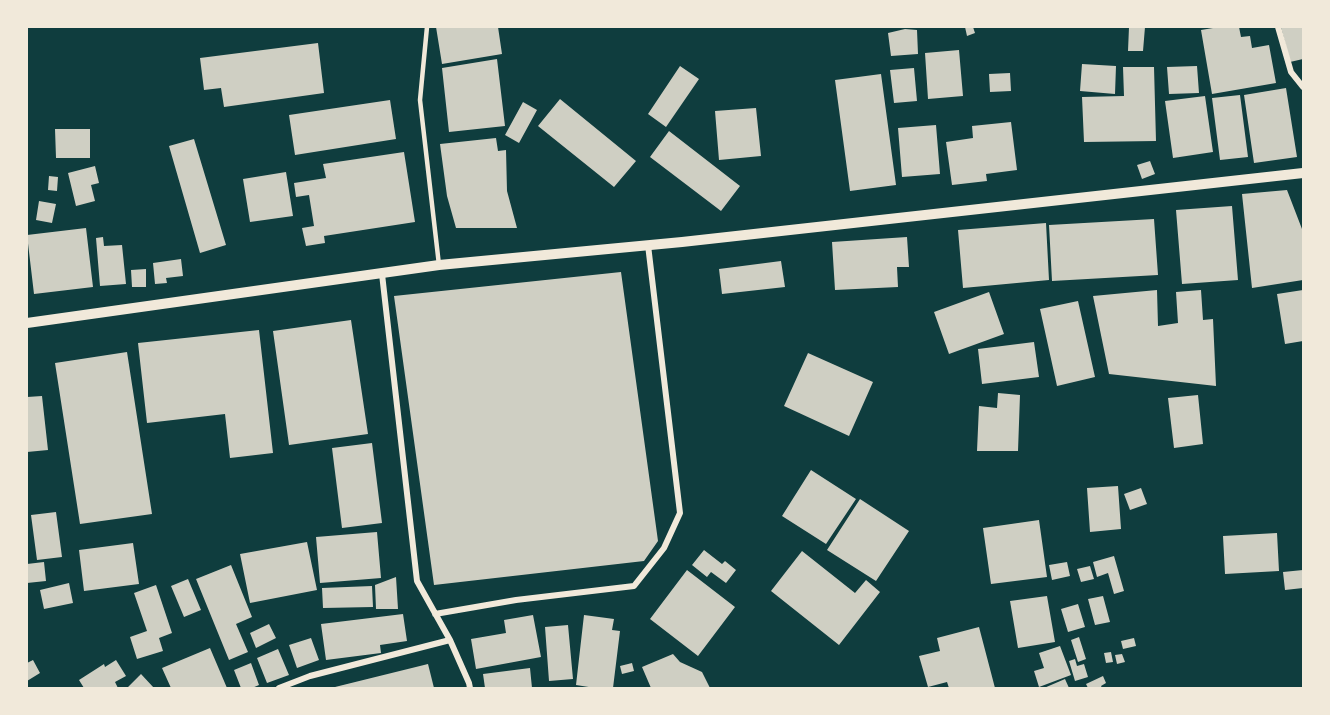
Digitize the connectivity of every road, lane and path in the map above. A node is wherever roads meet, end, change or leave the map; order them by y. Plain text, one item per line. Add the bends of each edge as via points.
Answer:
1 (427, 27) edge
2 (1278, 27) edge
3 (1303, 87) edge
4 (1303, 173) edge
5 (648, 245) junction
6 (439, 265) junction
7 (382, 274) junction
8 (27, 323) edge
9 (435, 614) junction
10 (450, 640) junction
11 (279, 688) edge
12 (470, 688) edge

1 - 6 lane via 420,100
2 - 3 street via 1291,72
4 - 5 street
5 - 6 street
5 - 9 street via 680,513 664,548 634,586
6 - 7 street
7 - 8 street
7 - 9 street via 417,580
9 - 10 street
10 - 11 street via 310,676
10 - 12 street

